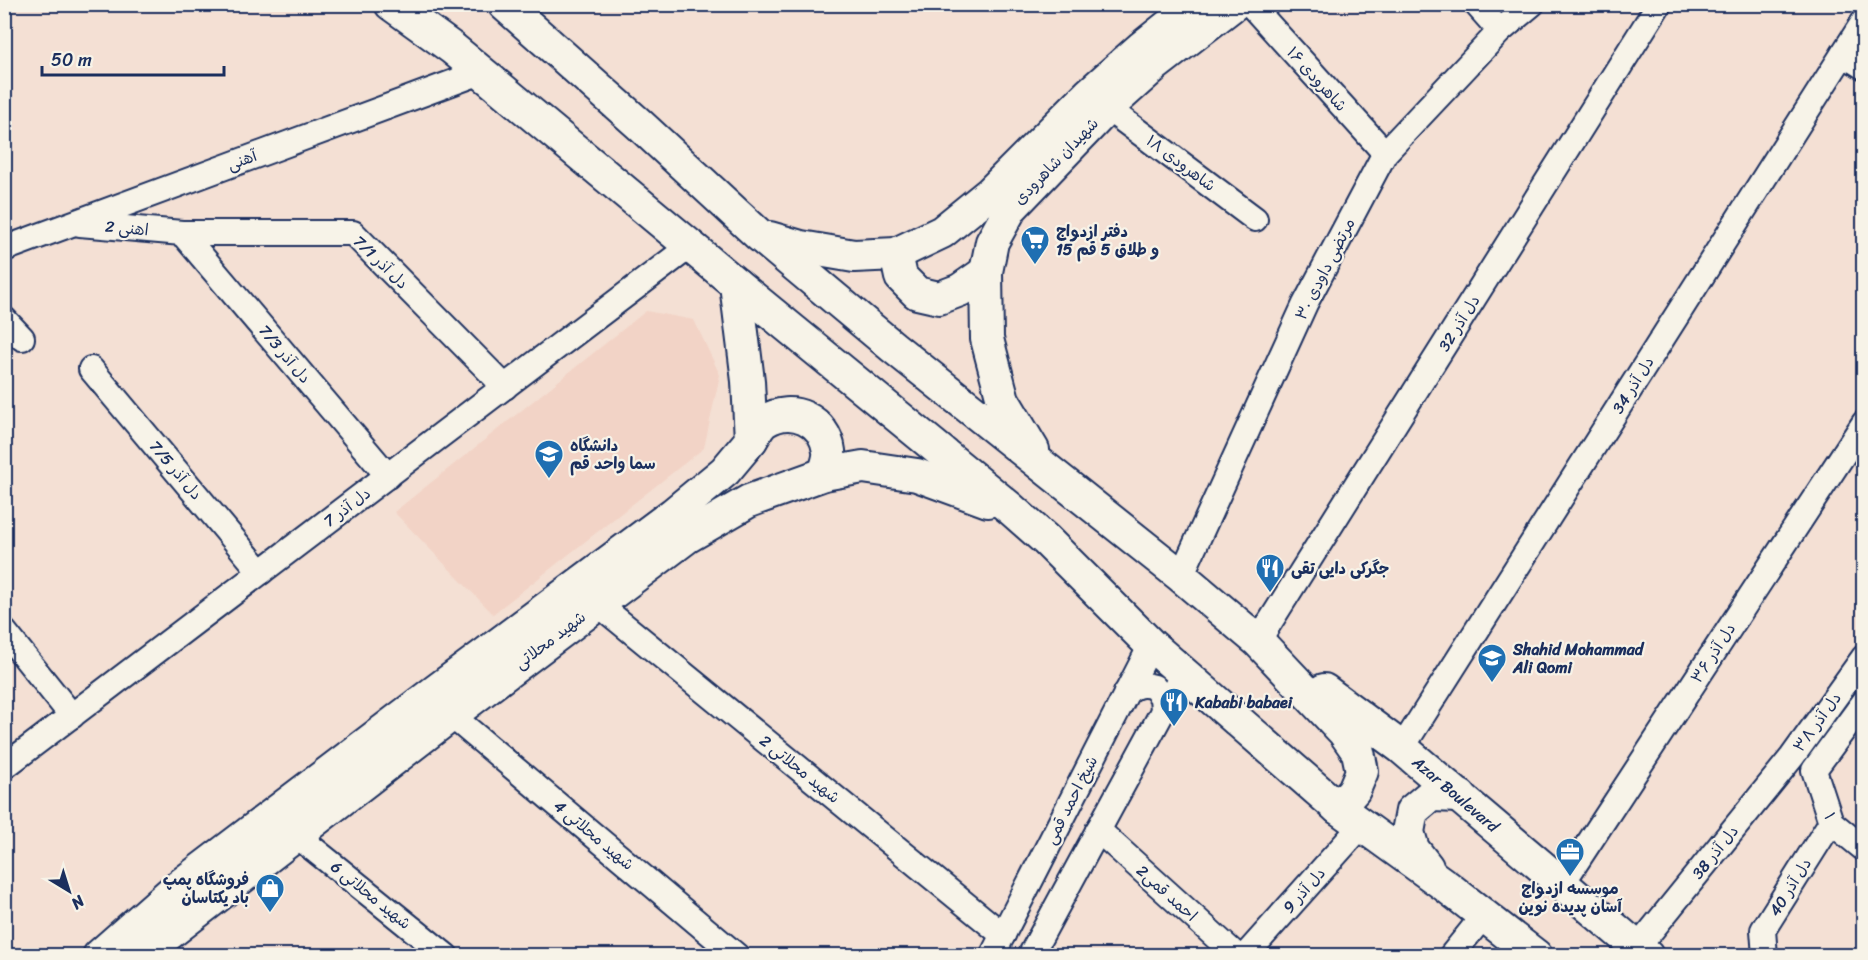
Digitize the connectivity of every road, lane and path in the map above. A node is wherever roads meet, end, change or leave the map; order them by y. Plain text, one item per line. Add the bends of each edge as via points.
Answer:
1 (391, 4) edge
2 (403, 4) edge
3 (504, 4) edge
4 (1196, 4) edge
5 (1234, 4) edge
6 (1250, 4) edge
7 (1476, 4) edge
8 (1532, 4) edge
9 (1659, 4) edge
10 (1863, 21) edge
11 (1500, 31) junction
12 (452, 48) junction
13 (1843, 54) junction
14 (1863, 67) edge
15 (481, 72) junction
16 (1107, 108) junction
17 (1384, 153) junction
18 (1255, 219) dead end
19 (72, 223) junction
20 (182, 233) junction
21 (759, 235) junction
22 (690, 246) junction
23 (4, 249) edge
24 (896, 255) junction
25 (986, 272) junction
26 (736, 285) junction
27 (4, 319) edge
28 (22, 338) dead end
29 (91, 369) dead end
30 (505, 387) junction
31 (1863, 423) edge
32 (751, 440) junction
33 (1045, 469) junction
34 (824, 474) junction
35 (388, 476) junction
36 (1011, 509) junction
37 (261, 572) junction
38 (1180, 576) junction
39 (598, 604) junction
40 (4, 631) edge
41 (1258, 641) junction
42 (1150, 645) junction
43 (1863, 657) edge
44 (1183, 674) junction
45 (1126, 693) junction
46 (1863, 702) edge
47 (1163, 710) junction
48 (451, 715) junction
49 (72, 716) junction
50 (1402, 748) junction
51 (1792, 757) joint
52 (4, 767) edge
53 (1814, 770) joint
54 (1460, 796) junction
55 (1350, 817) junction
56 (1831, 822) junction
57 (1098, 830) junction
58 (296, 835) junction
59 (1863, 849) edge
60 (1562, 884) junction
61 (1446, 886) junction
62 (1484, 915) junction
63 (997, 945) edge
64 (1642, 951) edge
65 (99, 956) edge
66 (140, 956) edge
67 (446, 956) edge
68 (737, 956) edge
69 (1030, 956) edge
70 (1237, 956) edge
71 (1245, 956) edge
72 (1451, 956) edge
73 (1536, 956) edge
74 (1765, 956) edge

1 - 12 main road
2 - 12 main road
3 - 21 main road
4 - 24 main road, شهیدان شاهرودی via 1089,94 990,193 942,232
5 - 16 main road, شهیدان شاهرودی
6 - 17 street, شاهرودی ۱۶
7 - 11 street
8 - 11 street, ۳۰ مرتضی داودی
9 - 41 street, دل آذر 32
10 - 13 street, دل آذر 34
11 - 17 street, ۳۰ مرتضی داودی
12 - 15 main road
13 - 14 street
13 - 50 street, دل آذر 34
15 - 19 street, آهنی
15 - 22 main road
16 - 18 street, شاهرودی ۱۸
16 - 25 main road, شهیدان شاهرودی via 1011,208 992,242
17 - 38 street, ۳۰ مرتضی داودی via 1305,304
19 - 20 street, اهنی 2
19 - 23 street, آهنی
20 - 30 street, دل آذر 7/1 via 353,233
20 - 35 street, دل آذر 7/3
21 - 24 main road, شهیدان شاهرودی via 854,256
21 - 33 main road
22 - 26 main road
22 - 30 street, دل آذر 7
24 - 25 main road via 901,277 917,293 939,298 960,290
25 - 33 main road, شهیدان شاهرودی via 987,339 1003,400
26 - 32 main road
26 - 36 main road
27 - 28 street
29 - 37 street, دل آذر 7/5
30 - 35 street, دل آذر 7
31 - 60 street, دل آذر ۳۶
32 - 34 main road, شهید محلاتی via 764,422 784,414 807,417 823,432 830,453
32 - 65 main road, شهید محلاتی via 725,471 673,514 174,890
33 - 38 main road
34 - 36 main road, شهید محلاتی via 864,467 916,475
34 - 39 main road, شهید محلاتی via 749,501 687,537
35 - 37 street, دل آذر 7
36 - 42 main road
37 - 49 street, دل آذر 7
38 - 41 main road
39 - 48 main road, شهید محلاتی
39 - 63 street, شهید محلاتی 2
40 - 49 street
41 - 50 main road, Azar Boulevard
41 - 55 main road via 1358,752 1362,771 1354,789
42 - 44 main road
42 - 45 street, شیخ احمد قمی
43 - 51 street, دل آذر ۳۸
44 - 47 street
44 - 55 main road
45 - 47 street via 1139,685 1154,687 1162,697
45 - 63 street, شیخ احمد قمی
46 - 53 street, دل آذر ۳۸
47 - 57 street
48 - 58 main road, شهید محلاتی
48 - 68 street, شهید محلاتی 4
49 - 52 street, دل آذر 7
50 - 54 main road, Azar Boulevard
51 - 64 street, دل آذر 38
53 - 56 street, ۱
54 - 60 main road, Azar Boulevard
54 - 61 main road via 1431,795 1412,812 1408,832 1413,849
55 - 61 main road
55 - 71 street, دل آذر 9
56 - 59 street, ۱
56 - 74 street, دل آذر 40 via 1763,930
57 - 69 street
57 - 70 street, احمد قمی2
58 - 66 main road, شهید محلاتی
58 - 67 street, شهید محلاتی 6
60 - 64 main road, Azar Boulevard
61 - 62 main road
62 - 72 street
62 - 73 main road

